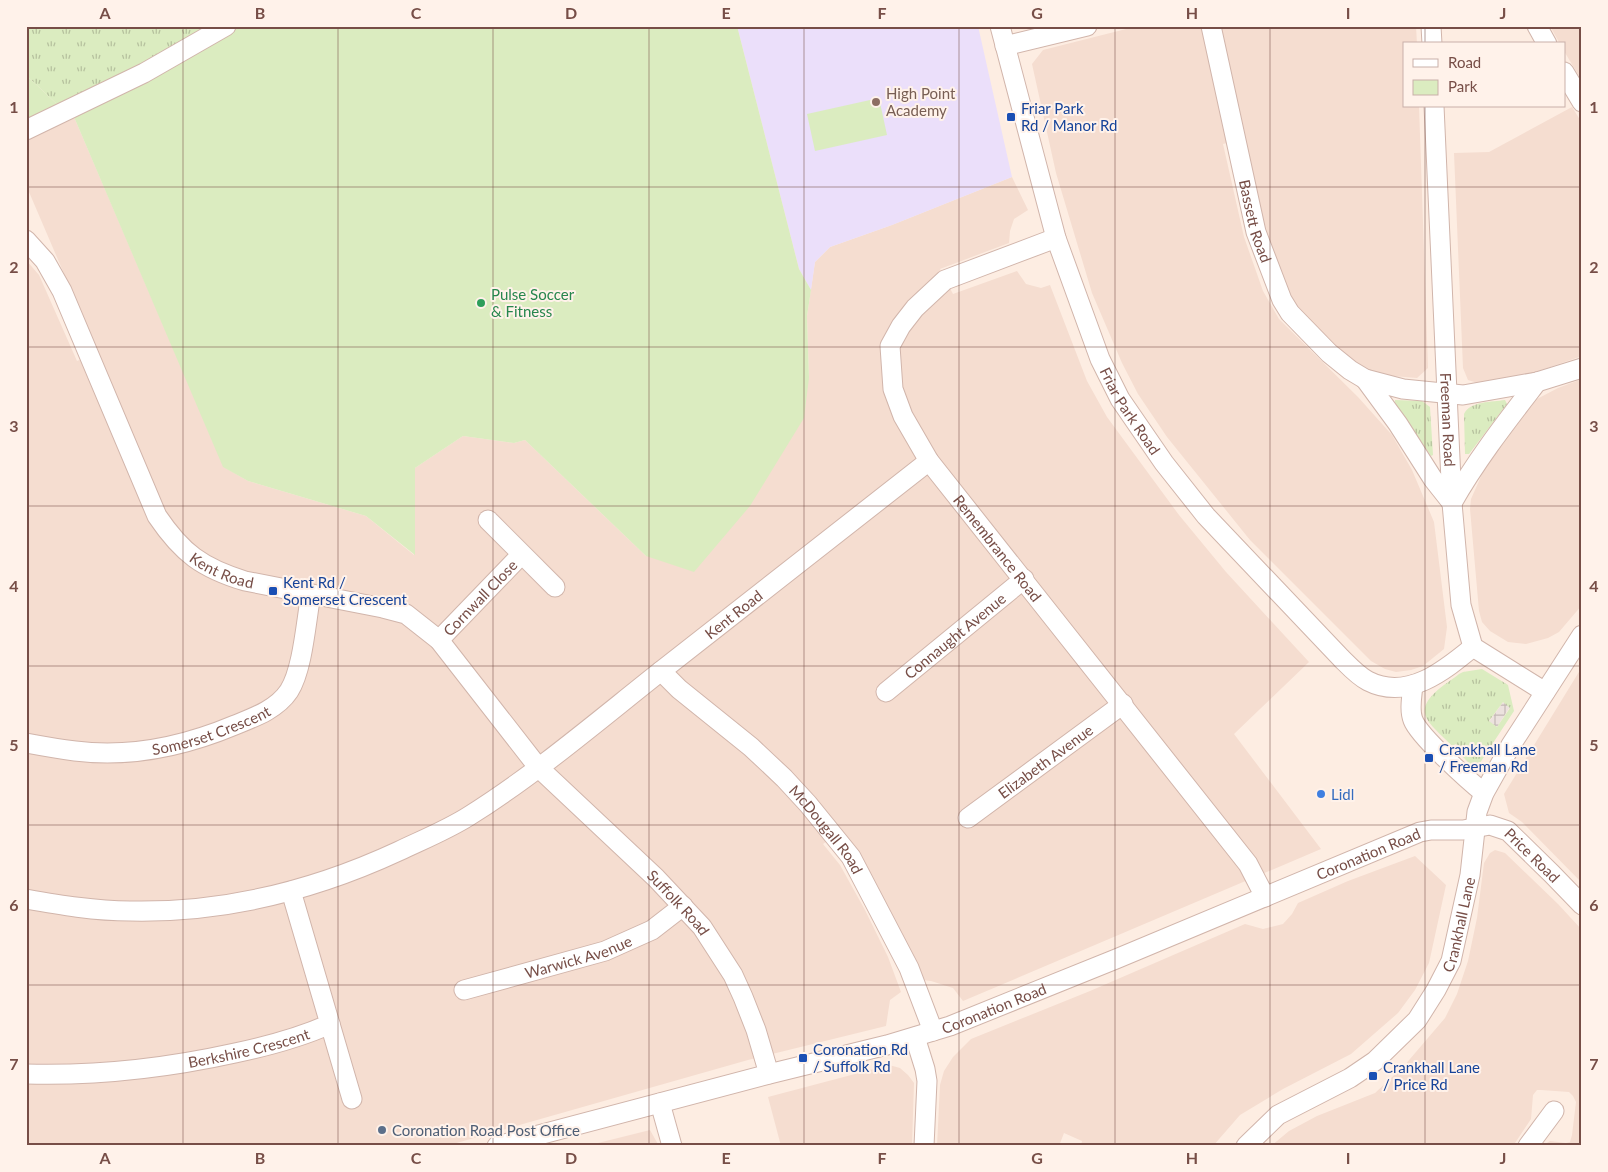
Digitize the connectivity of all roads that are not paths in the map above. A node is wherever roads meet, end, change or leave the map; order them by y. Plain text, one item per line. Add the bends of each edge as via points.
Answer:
1 (226, 26) edge
2 (1000, 26) edge
3 (1086, 26) edge
4 (1211, 26) edge
5 (1431, 26) edge
6 (1537, 26) edge
7 (1432, 42) edge
8 (1546, 42) edge
9 (1005, 46) junction
10 (1566, 75) edge
11 (1582, 102) edge
12 (1434, 108) edge
13 (26, 130) edge
14 (1056, 238) junction
15 (26, 240) edge
16 (1582, 368) edge
17 (1365, 379) junction
18 (1537, 382) junction
19 (1448, 394) junction
20 (929, 461) junction
21 (1452, 503) junction
22 (488, 520) dead end
23 (521, 555) junction
24 (1024, 579) junction
25 (555, 588) dead end
26 (311, 594) junction
27 (1582, 635) edge
28 (439, 640) junction
29 (1473, 647) junction
30 (661, 671) junction
31 (1413, 685) junction
32 (886, 692) dead end
33 (1545, 692) junction
34 (1123, 704) junction
35 (26, 743) edge
36 (538, 767) junction
37 (1484, 793) junction
38 (968, 818) dead end
39 (1475, 828) junction
40 (291, 891) junction
41 (1265, 897) junction
42 (26, 899) edge
43 (1582, 905) edge
44 (683, 906) junction
45 (464, 990) dead end
46 (330, 1024) junction
47 (933, 1031) junction
48 (915, 1037) junction
49 (26, 1074) edge
50 (769, 1074) junction
51 (352, 1098) dead end
52 (660, 1103) junction
53 (1554, 1111) dead end
54 (497, 1146) edge
55 (672, 1146) edge
56 (924, 1146) edge
57 (1246, 1146) edge
58 (1528, 1146) edge

1 - 13 street via 144,73
2 - 9 street, Friar Park Road
3 - 9 street
4 - 17 street, Bassett Road via 1256,232 1274,282 1286,306 1304,328 1329,353
5 - 7 street
6 - 8 street
9 - 14 street, Friar Park Road
10 - 11 street
12 - 19 street, Freeman Road
14 - 20 street, Remembrance Road via 945,280 901,326 890,346 893,389 903,416
14 - 31 street, Friar Park Road via 1100,359 1120,399 1206,516 1355,672 1381,686
15 - 26 street, Kent Road via 45,261 62,291 157,516 170,536 194,558 225,575
16 - 18 street, Bassett Road
17 - 19 street, Bassett Road via 1403,389
17 - 21 street, Bassett Road
18 - 19 street, Bassett Road via 1463,395
18 - 21 street via 1492,440
19 - 21 street, Freeman Road
20 - 24 street, Remembrance Road
20 - 30 street, Kent Road
21 - 29 street, Freeman Road via 1461,605
22 - 23 street, Cornwall Close
23 - 25 street, Cornwall Close
23 - 28 street, Cornwall Close
24 - 32 street, Connaught Avenue
24 - 34 street, Remembrance Road
26 - 28 street, Kent Road via 406,614
26 - 35 street, Somerset Crescent via 295,678 281,701 269,709 195,740 155,748 108,753
27 - 33 street, Crankhall Lane
28 - 36 street, Kent Road
29 - 31 street, Friar Park Road via 1432,678
29 - 33 street
30 - 36 street, Kent Road
30 - 47 street, McDougall Road via 784,778 851,857 909,968
31 - 37 street via 1414,722
33 - 37 street, Crankhall Lane
34 - 38 street, Elizabeth Avenue
34 - 41 street, Remembrance Road via 1248,864
36 - 40 street, Kent Road via 469,817 443,831 374,862
36 - 44 street, Suffolk Road
37 - 39 street, Crankhall Lane
39 - 41 street, Coronation Road via 1420,832
39 - 43 street, Price Road via 1490,825 1508,832
39 - 57 street, Crankhall Lane via 1470,875 1450,961 1416,1020 1375,1061 1350,1078 1278,1115
40 - 42 street, Kent Road via 226,905 130,912
40 - 46 street
41 - 47 street, Coronation Road via 995,1009
44 - 45 street, Warwick Avenue via 652,930 605,951
44 - 50 street, Suffolk Road via 702,927 732,975 756,1030
46 - 49 street, Berkshire Crescent via 284,1042 172,1065 94,1074
46 - 51 street
47 - 48 street, Coronation Road
48 - 50 street, Coronation Road
48 - 56 street via 927,1081
50 - 52 street, Coronation Road
52 - 54 street, Coronation Road
52 - 55 street
53 - 58 street

